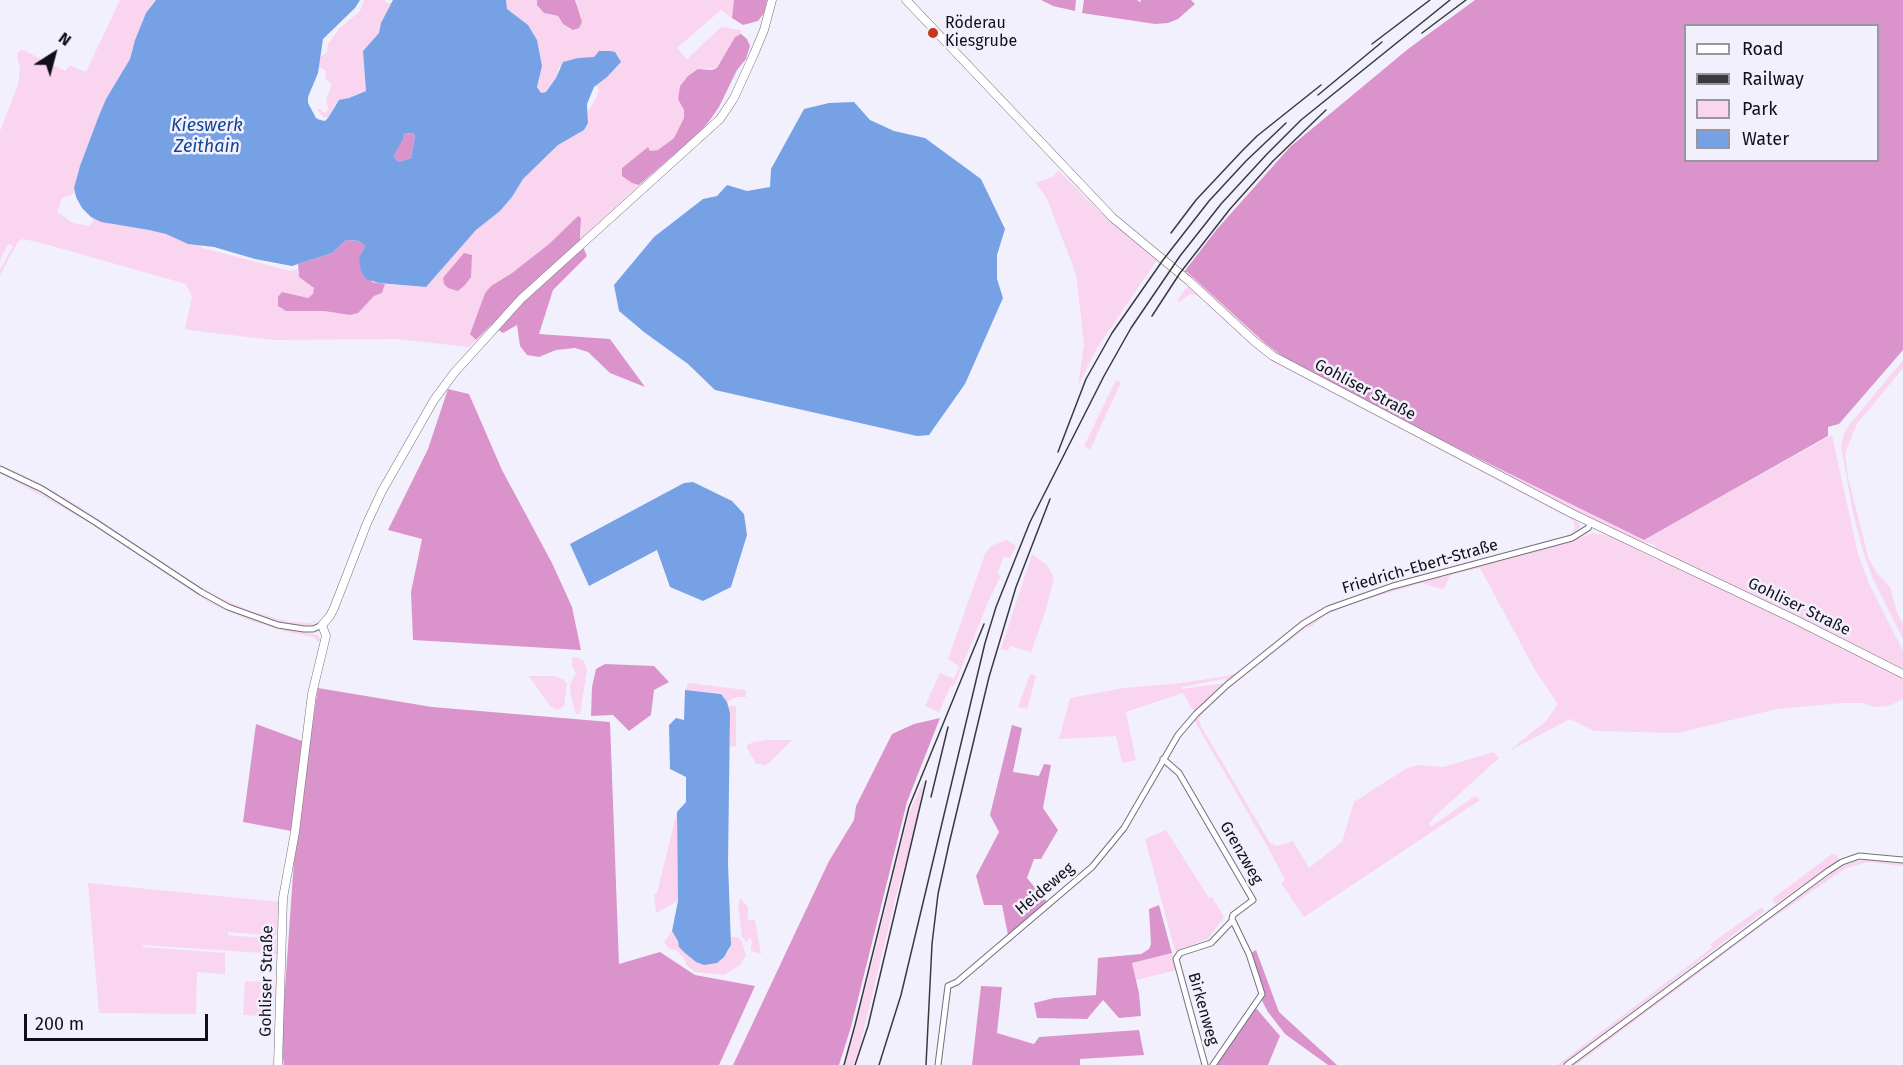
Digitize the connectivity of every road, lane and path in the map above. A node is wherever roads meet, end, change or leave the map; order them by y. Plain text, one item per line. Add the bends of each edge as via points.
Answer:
1 (772, 0) edge
2 (906, 0) edge
3 (0, 469) edge
4 (1591, 523) junction
5 (322, 625) junction
6 (1903, 674) edge
7 (1163, 759) junction
8 (1146, 788) joint
9 (1903, 860) edge
10 (1232, 921) junction
11 (278, 1065) edge
12 (938, 1065) edge
13 (1205, 1065) edge
14 (1213, 1065) edge
15 (1566, 1065) edge

1 - 5 street via 751,62 720,119 521,299 441,388 382,491 334,608
2 - 4 street, Gohliser Straße via 1113,218 1263,349
3 - 5 street via 42,489 228,607 278,625 313,629
4 - 6 street, Gohliser Straße via 1786,614
4 - 7 street, Friedrich-Ebert-Straße via 1572,537 1393,586 1314,617 1212,698 1184,727
5 - 11 street, Gohliser Straße via 326,636 312,694 283,898
7 - 8 street, Friedrich-Ebert-Straße
7 - 10 street, Grenzweg via 1179,773 1253,900 1233,915
8 - 12 street, Heideweg via 1124,828 1092,867 948,986
9 - 15 street via 1859,856 1842,862
10 - 13 street, Birkenweg via 1211,943 1180,953 1176,959
10 - 14 street via 1249,954 1262,994

